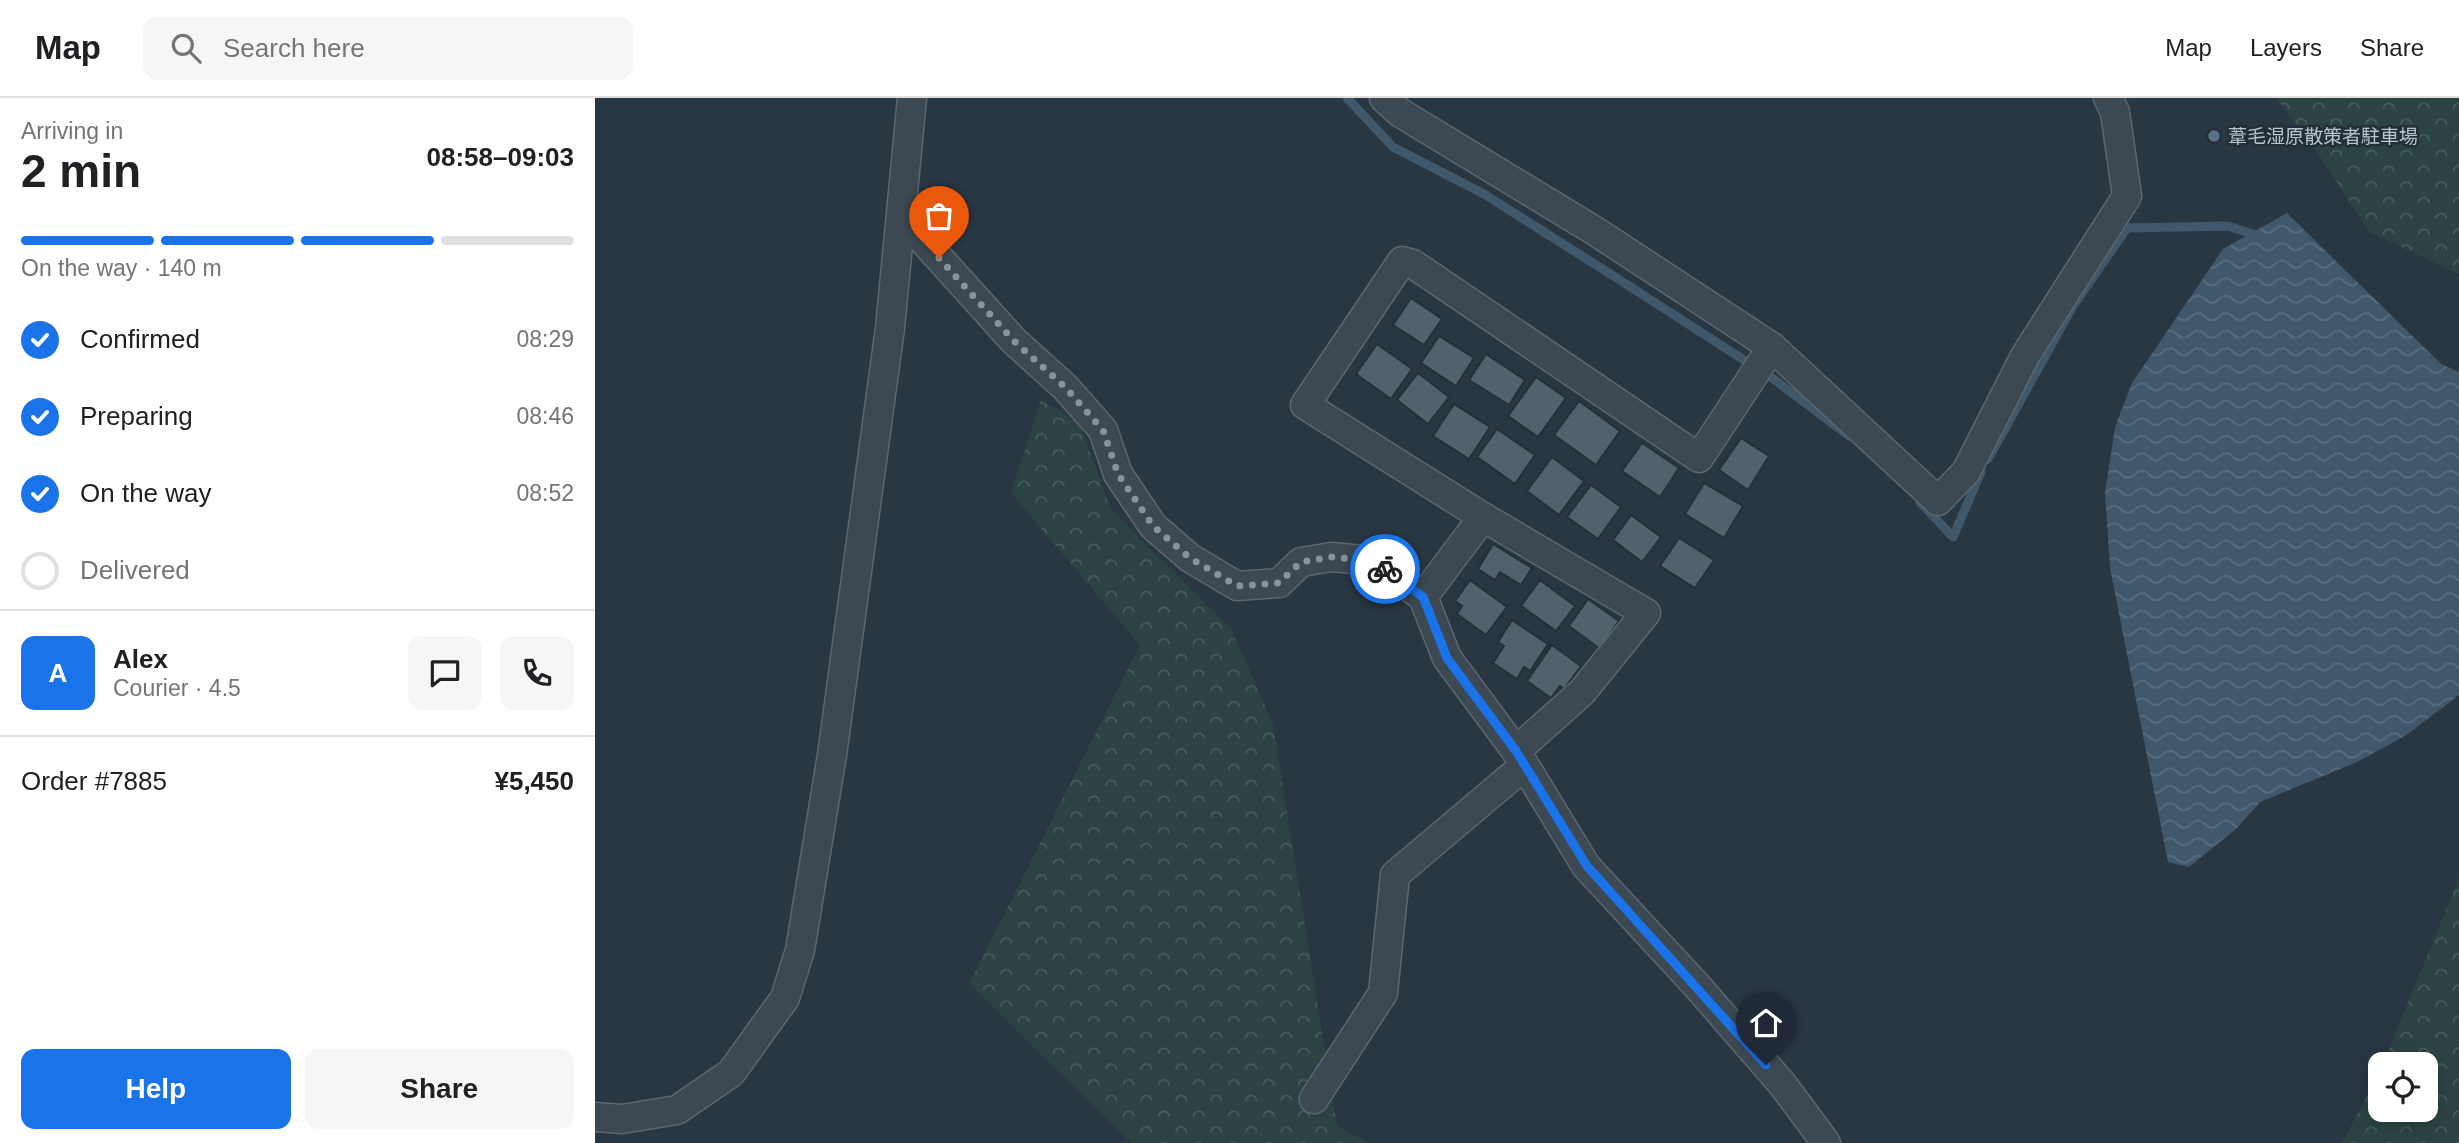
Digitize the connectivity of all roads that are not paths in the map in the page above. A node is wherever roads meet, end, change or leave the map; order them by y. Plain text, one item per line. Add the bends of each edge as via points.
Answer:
1 (912, 98) edge
2 (1384, 98) edge
3 (2108, 98) edge
4 (902, 217) junction
5 (1770, 350) junction
6 (1483, 517) junction
7 (1423, 597) junction
8 (1520, 759) junction
9 (1314, 1099) dead end
10 (595, 1117) edge
11 (1826, 1143) edge

1 - 4 street
2 - 5 street via 1399,112 1595,231
3 - 5 street via 2115,112 2127,196 2025,356 1966,472 1938,501
4 - 7 street via 1014,341 1065,387 1103,430 1118,474 1153,526 1190,558 1237,586 1279,583 1301,562 1332,557 1374,561
4 - 10 street via 832,755 800,950 785,998 731,1073 677,1110 622,1119
5 - 6 street via 1699,458 1413,264 1402,261 1304,405
6 - 7 street
6 - 8 street via 1646,613
7 - 8 street via 1447,658
8 - 9 street via 1395,875 1383,993
8 - 11 street via 1587,866 1783,1085

